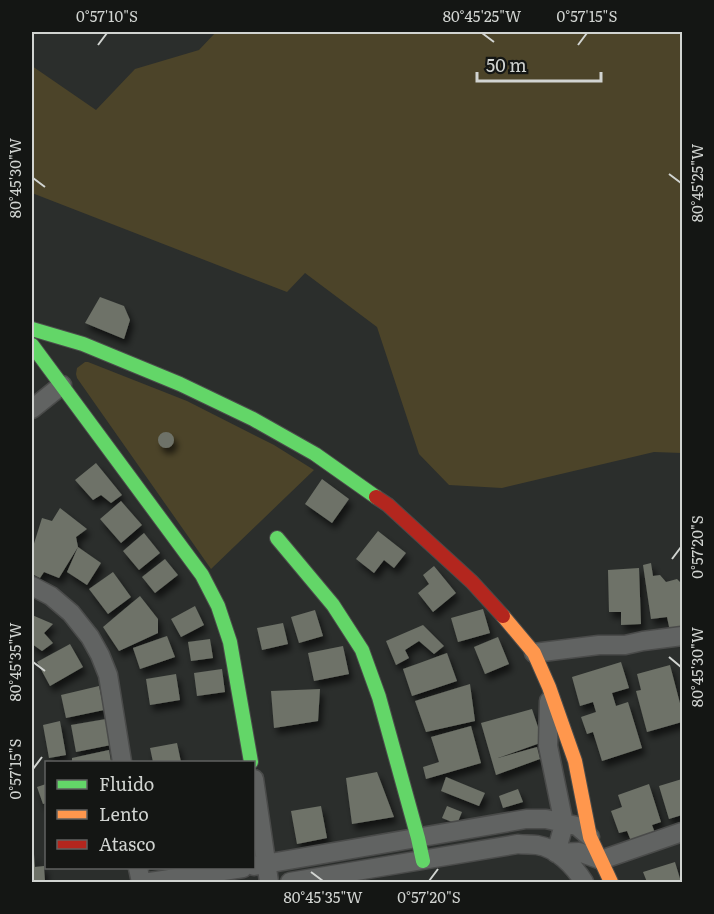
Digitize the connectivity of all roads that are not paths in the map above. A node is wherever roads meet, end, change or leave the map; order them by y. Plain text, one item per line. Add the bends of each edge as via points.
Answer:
1 (32, 329) edge
2 (32, 345) edge
3 (62, 385) junction
4 (32, 409) edge
5 (278, 538) dead end
6 (32, 586) edge
7 (682, 636) edge
8 (534, 653) junction
9 (549, 687) junction
10 (122, 761) edge
11 (251, 761) edge
12 (255, 793) edge
13 (564, 824) junction
14 (682, 832) edge
15 (591, 837) junction
16 (418, 838) junction
17 (556, 853) junction
18 (601, 860) junction
19 (423, 861) junction
20 (260, 865) edge
21 (231, 869) edge
22 (150, 882) edge
23 (269, 882) edge
24 (290, 882) edge
25 (584, 882) edge
26 (611, 882) edge

1 - 8 street via 84,344 180,384 315,454 388,505 430,543 472,582
2 - 3 street
3 - 4 street
3 - 11 street via 202,575 218,606 230,642
5 - 16 street via 333,605 362,650
6 - 10 street via 71,613 100,655 108,675
7 - 8 street
8 - 9 street
9 - 13 street via 548,746
9 - 15 street via 576,761
12 - 20 street
13 - 15 street via 577,826
13 - 16 street via 526,819
13 - 17 street
14 - 18 street
15 - 18 street
16 - 19 street
16 - 20 street
17 - 18 street via 579,852
17 - 19 street via 538,845 518,844
17 - 25 street
18 - 26 street
19 - 24 street
20 - 23 street
21 - 22 street

